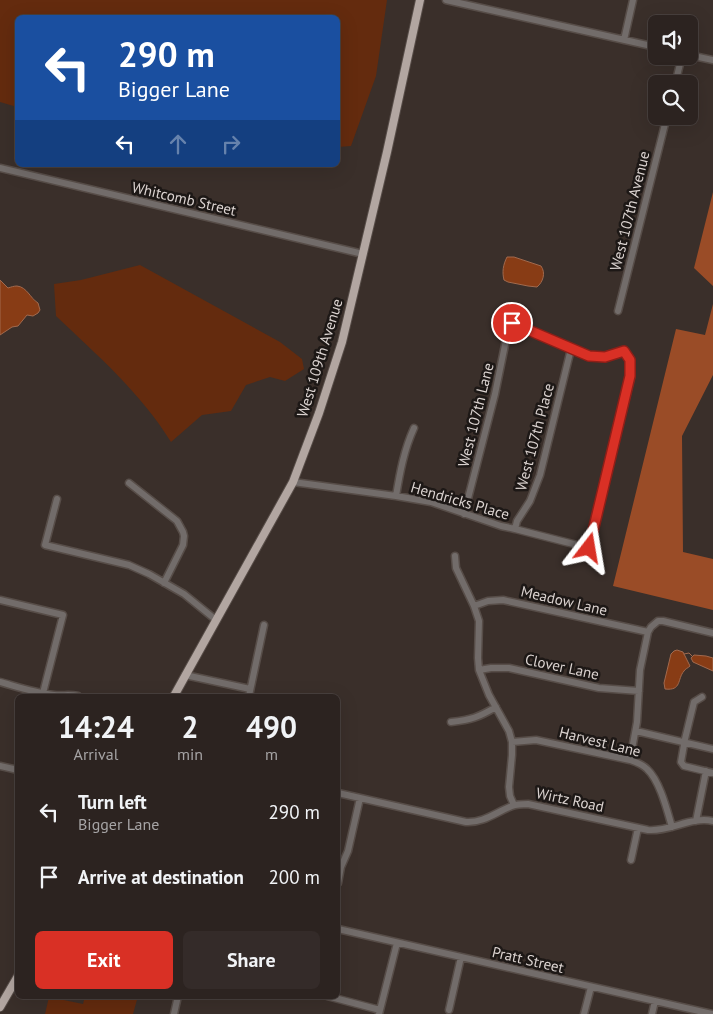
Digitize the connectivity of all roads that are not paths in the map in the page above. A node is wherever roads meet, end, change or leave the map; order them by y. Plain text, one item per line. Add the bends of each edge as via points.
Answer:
1 (420, 0) edge
2 (446, 0) edge
3 (633, 0) edge
4 (624, 40) junction
5 (648, 46) edge
6 (698, 56) edge
7 (713, 59) edge
8 (665, 125) edge
9 (0, 168) edge
10 (363, 254) junction
11 (618, 311) dead end
12 (572, 349) junction
13 (414, 428) dead end
14 (292, 482) junction
15 (129, 483) dead end
16 (396, 496) junction
17 (57, 499) dead end
18 (464, 514) junction
19 (515, 529) junction
20 (455, 556) dead end
21 (164, 583) junction
22 (0, 600) edge
23 (474, 606) junction
24 (216, 620) junction
25 (264, 626) dead end
26 (648, 632) junction
27 (713, 633) edge
28 (479, 670) junction
29 (185, 675) junction
30 (0, 682) edge
31 (639, 691) junction
32 (43, 693) junction
33 (250, 693) edge
34 (50, 694) edge
35 (175, 694) edge
36 (702, 697) dead end
37 (496, 707) junction
38 (451, 722) dead end
39 (636, 731) junction
40 (512, 742) junction
41 (685, 743) junction
42 (713, 749) edge
43 (630, 760) junction
44 (0, 766) edge
45 (15, 769) edge
46 (710, 772) edge
47 (340, 793) edge
48 (360, 798) junction
49 (514, 806) junction
50 (696, 821) junction
51 (713, 821) edge
52 (672, 827) junction
53 (638, 828) junction
54 (630, 860) dead end
55 (340, 875) edge
56 (340, 930) edge
57 (396, 943) junction
58 (461, 957) junction
59 (15, 981) edge
60 (591, 987) junction
61 (177, 999) edge
62 (337, 999) edge
63 (655, 1001) junction
64 (0, 1007) edge
65 (448, 1010) dead end
66 (380, 1012) edge
67 (174, 1014) edge
68 (584, 1014) edge
69 (652, 1014) edge
70 (712, 1014) edge

1 - 10 main road, West 109th Avenue
2 - 4 street
3 - 4 street
4 - 5 street
6 - 7 street
8 - 11 street, West 107th Avenue
9 - 10 street, Whitcomb Street
10 - 14 main road, West 109th Avenue via 331,378
12 - 18 street, West 107th Lane via 512,323
12 - 19 street, West 107th Place via 540,475
12 - 19 street, Hendricks Place via 589,356 605,357 624,351 630,360 630,376 589,548
13 - 16 street via 402,463
14 - 16 street, Hendricks Place
14 - 24 main road, West 109th Avenue
15 - 21 street via 177,521 183,532 183,545
16 - 18 street, Hendricks Place via 431,502
17 - 21 street via 45,545 129,565
18 - 19 street, Hendricks Place
20 - 23 street via 456,568
21 - 24 street via 184,594
22 - 32 street via 63,615
23 - 26 street, Meadow Lane via 503,600
23 - 28 street via 479,622
24 - 29 main road, West 109th Avenue
25 - 33 street
26 - 27 street via 658,621
26 - 31 street
28 - 31 street, Clover Lane via 502,667 599,688
28 - 37 street
29 - 33 street
29 - 35 main road, West 109th Avenue
30 - 32 street
31 - 39 street
32 - 34 street
36 - 41 street via 694,702
37 - 38 street via 479,717
37 - 40 street
39 - 41 street
39 - 43 street
40 - 43 street, Harvest Lane via 536,740
40 - 49 street via 509,787
41 - 42 street
41 - 46 street via 682,764
43 - 52 street, Harvest Lane via 648,769 659,786
44 - 45 street
46 - 50 street
47 - 48 street, Wirtz Road
48 - 49 street, Wirtz Road via 474,823
48 - 55 street
49 - 53 street, Wirtz Road via 538,805
50 - 51 street, Wirtz Road
50 - 52 street, Wirtz Road
52 - 53 street, Wirtz Road via 656,831
53 - 54 street
56 - 57 street, Pratt Street
57 - 58 street, Pratt Street
57 - 66 street
58 - 60 street, Pratt Street
58 - 65 street
59 - 64 main road
60 - 63 street, Pratt Street
60 - 68 street
61 - 67 street
62 - 66 street
63 - 69 street
63 - 70 street, Pratt Street

